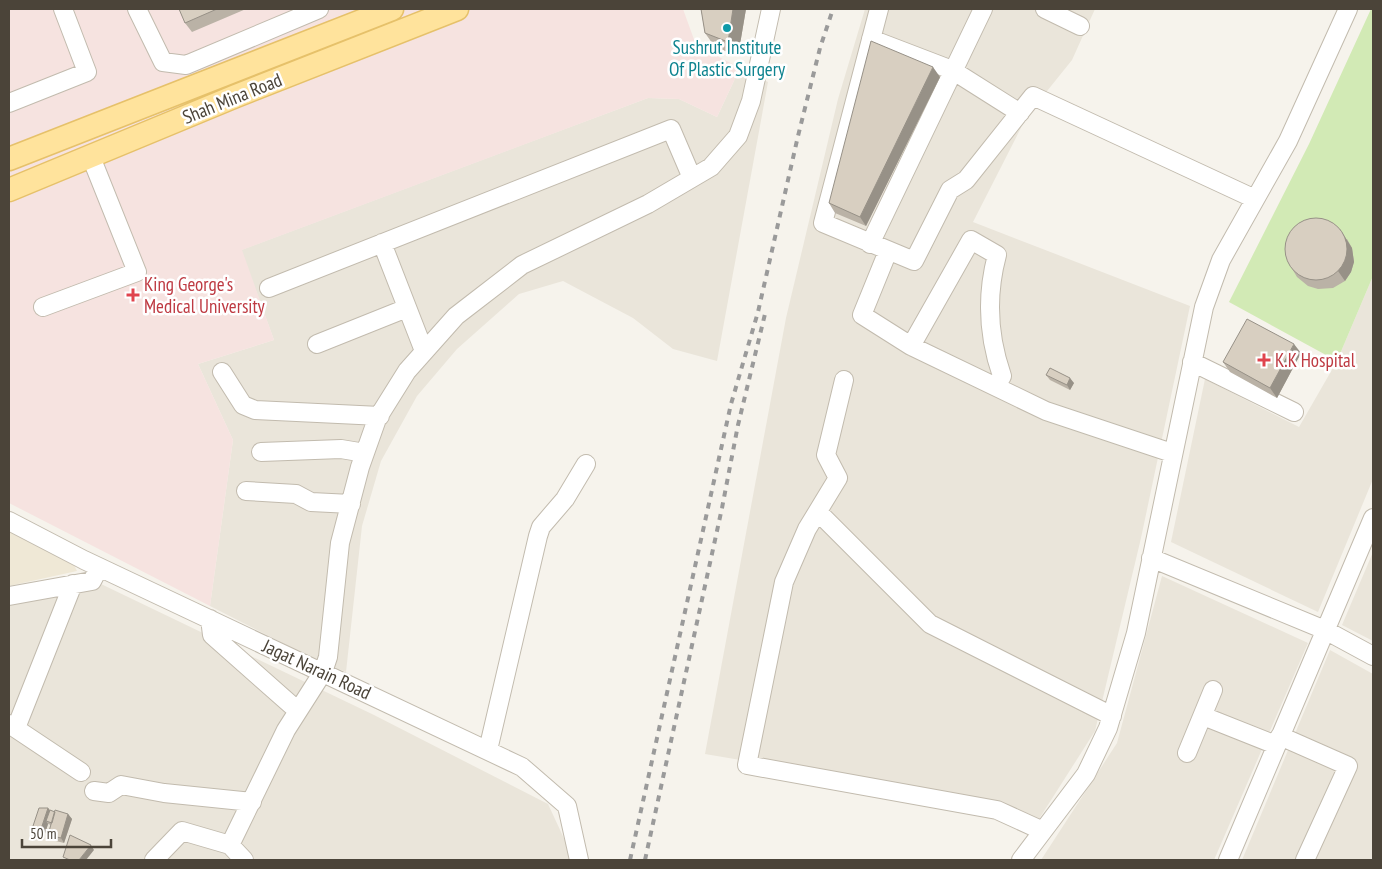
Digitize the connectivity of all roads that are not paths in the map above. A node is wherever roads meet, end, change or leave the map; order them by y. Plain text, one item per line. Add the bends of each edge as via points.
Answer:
1 (63, 9) edge
2 (137, 9) edge
3 (392, 9) edge
4 (457, 9) edge
5 (771, 9) edge
6 (879, 9) edge
7 (983, 9) edge
8 (1045, 9) edge
9 (1348, 9) edge
10 (312, 10) edge
11 (406, 18) edge
12 (1080, 26) dead end
13 (871, 39) junction
14 (186, 65) junction
15 (952, 70) junction
16 (228, 74) junction
17 (194, 87) junction
18 (236, 96) junction
19 (9, 103) edge
20 (1020, 113) junction
21 (115, 118) junction
22 (126, 141) junction
23 (91, 157) junction
24 (9, 158) edge
25 (692, 178) junction
26 (9, 190) edge
27 (1255, 200) junction
28 (382, 243) junction
29 (870, 244) junction
30 (888, 251) junction
31 (269, 288) dead end
32 (43, 307) dead end
33 (407, 308) junction
34 (317, 344) dead end
35 (911, 346) junction
36 (424, 352) junction
37 (1192, 362) junction
38 (222, 372) dead end
39 (844, 380) dead end
40 (996, 386) junction
41 (1294, 412) dead end
42 (380, 416) junction
43 (261, 452) dead end
44 (365, 453) junction
45 (1172, 453) junction
46 (586, 464) dead end
47 (246, 491) dead end
48 (350, 504) junction
49 (818, 512) junction
50 (1373, 518) edge
51 (9, 521) edge
52 (1151, 558) junction
53 (99, 568) junction
54 (73, 584) junction
55 (9, 596) edge
56 (210, 619) junction
57 (1325, 630) junction
58 (1373, 656) edge
59 (323, 672) junction
60 (1213, 690) dead end
61 (298, 712) junction
62 (1112, 716) junction
63 (1203, 716) junction
64 (12, 726) edge
65 (1278, 741) junction
66 (488, 750) junction
67 (1187, 753) dead end
68 (81, 772) dead end
69 (94, 792) dead end
70 (252, 802) junction
71 (1043, 831) junction
72 (230, 845) junction
73 (154, 860) edge
74 (244, 860) edge
75 (579, 860) edge
76 (1021, 860) edge
77 (1228, 860) edge
78 (1305, 860) edge

1 - 19 street via 87,72
2 - 14 street via 163,62
3 - 16 main road, Shah Mina Road
4 - 11 main road, Shah Mina Road
5 - 25 street via 751,101 738,136 711,167
6 - 13 street
7 - 15 street
8 - 12 street
9 - 27 street via 1288,140
10 - 14 street
11 - 18 main road, Shah Mina Road
13 - 15 street
13 - 29 street via 823,223
14 - 17 street
15 - 20 street
15 - 29 street
16 - 17 main road, Shah Mina Road
16 - 18 main road
17 - 21 main road, Shah Mina Road
18 - 22 main road, Shah Mina Road
20 - 27 street via 1033,96
20 - 30 street via 966,180 950,190 914,261
21 - 22 main road
21 - 24 main road, Shah Mina Road
22 - 23 main road, Shah Mina Road
23 - 26 main road, Shah Mina Road
23 - 32 street via 137,272
25 - 28 street via 671,129
25 - 36 street via 648,204 522,265 456,316
27 - 37 street via 1221,260 1204,307
28 - 31 street
28 - 33 street
29 - 30 street
30 - 35 street via 862,315
33 - 34 street
33 - 36 street
35 - 40 street
35 - 40 street via 971,240 997,255 992,273 989,321 994,354 1002,376
36 - 42 street via 406,371
37 - 41 street
37 - 45 street
38 - 42 street via 244,405 255,410
39 - 49 street via 826,455 838,478
40 - 45 street via 1046,411
42 - 44 street
43 - 44 street via 341,448
44 - 48 street
45 - 52 street
46 - 66 street via 565,499 541,527
47 - 48 street via 296,494 311,502
48 - 59 street via 340,543 328,657
49 - 62 street via 930,624
49 - 71 street via 784,582 748,765 997,810
50 - 57 street
51 - 53 street, Jagat Narain Road
52 - 57 street
52 - 62 street via 1136,633
53 - 54 street via 92,581
53 - 56 street, Jagat Narain Road
54 - 55 street
54 - 64 street
56 - 59 street, Jagat Narain Road
56 - 61 street via 212,634
57 - 58 street
57 - 65 street
59 - 61 street
59 - 66 street, Jagat Narain Road
60 - 63 street
61 - 70 street
62 - 71 street via 1086,774
63 - 65 street
63 - 67 street
64 - 68 street
65 - 77 street
65 - 78 street via 1348,766
66 - 75 street, Jagat Narain Road via 522,767 567,806
69 - 70 street via 109,793 122,785
70 - 72 street
71 - 76 street
72 - 73 street via 182,831
72 - 74 street

